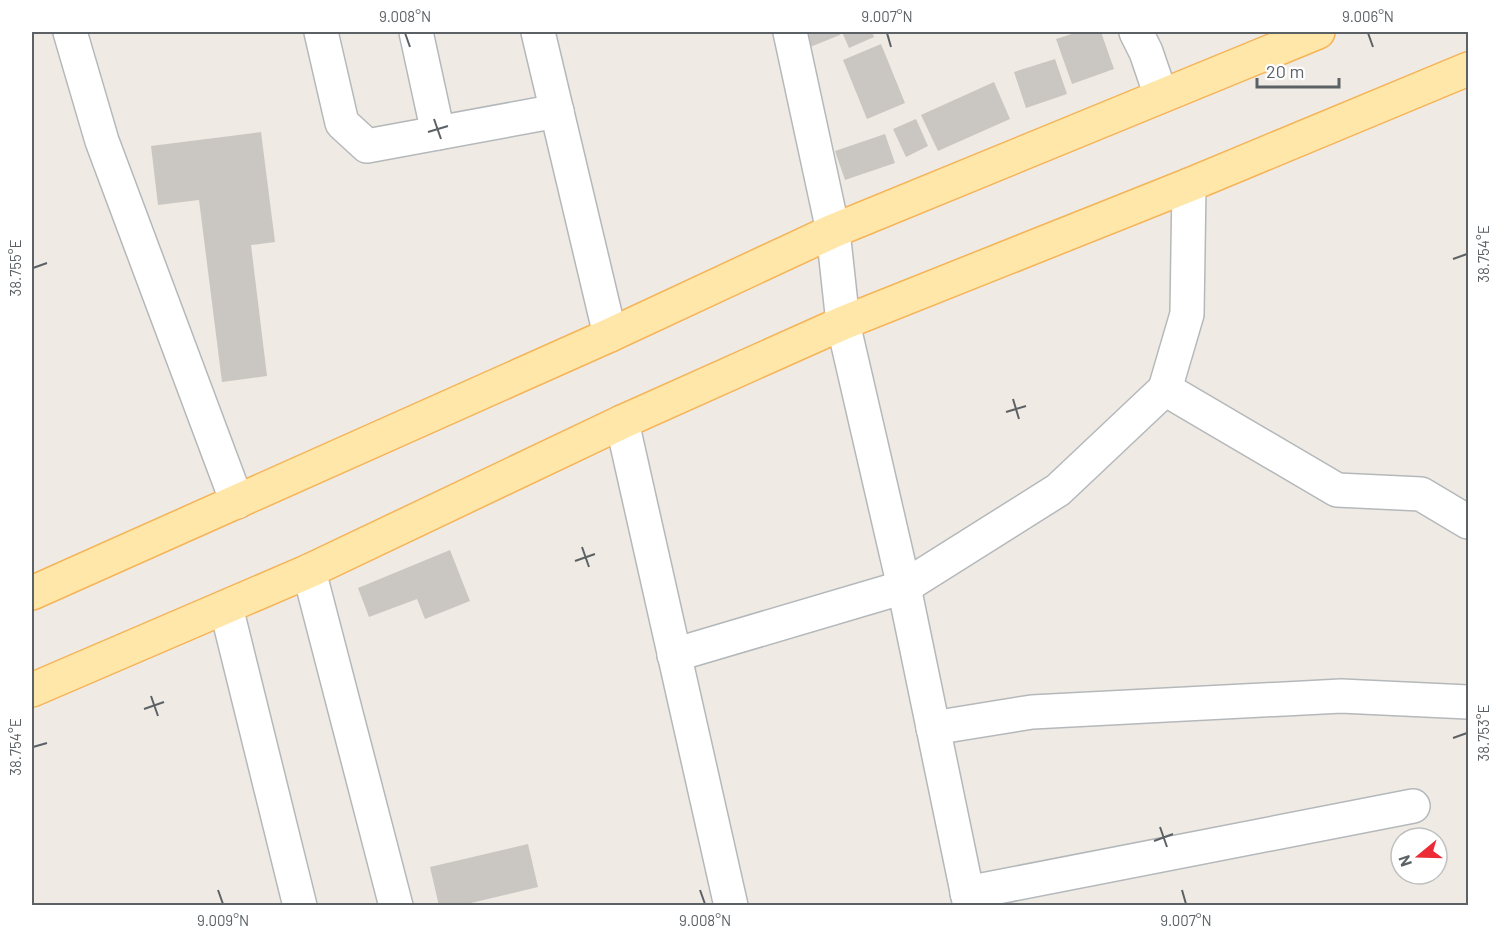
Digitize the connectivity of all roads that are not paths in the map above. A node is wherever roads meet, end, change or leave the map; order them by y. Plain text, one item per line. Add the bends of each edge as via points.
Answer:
1 (70, 32) edge
2 (321, 32) edge
3 (416, 32) edge
4 (537, 32) edge
5 (790, 32) edge
6 (1136, 32) edge
7 (1318, 32) edge
8 (1468, 69) edge
9 (1161, 96) junction
10 (557, 111) junction
11 (438, 133) junction
12 (1189, 185) junction
13 (833, 231) junction
14 (843, 323) junction
15 (610, 335) junction
16 (1165, 389) junction
17 (622, 422) junction
18 (237, 502) junction
19 (1468, 522) edge
20 (309, 571) junction
21 (904, 587) junction
22 (32, 593) edge
23 (226, 607) junction
24 (674, 655) junction
25 (32, 690) edge
26 (1468, 702) edge
27 (933, 728) junction
28 (1413, 806) dead end
29 (969, 899) edge
30 (300, 906) edge
31 (396, 906) edge
32 (731, 906) edge

1 - 18 street via 102,141
2 - 11 street via 342,123 367,146
3 - 11 street
4 - 10 street
5 - 13 street
6 - 9 street
7 - 9 main road
8 - 12 main road
9 - 13 main road
10 - 11 street
10 - 15 street
12 - 14 main road
12 - 16 street via 1187,314
13 - 14 street
13 - 15 main road
14 - 17 main road
14 - 21 street
15 - 18 main road
16 - 19 street via 1337,490 1421,494
16 - 21 street via 1058,490
17 - 20 main road
17 - 24 street
18 - 22 main road
20 - 23 main road
20 - 31 street
21 - 24 street
21 - 27 street
23 - 25 main road
23 - 30 street
24 - 32 street
26 - 27 street via 1341,696 1032,712
27 - 29 street
28 - 29 street

